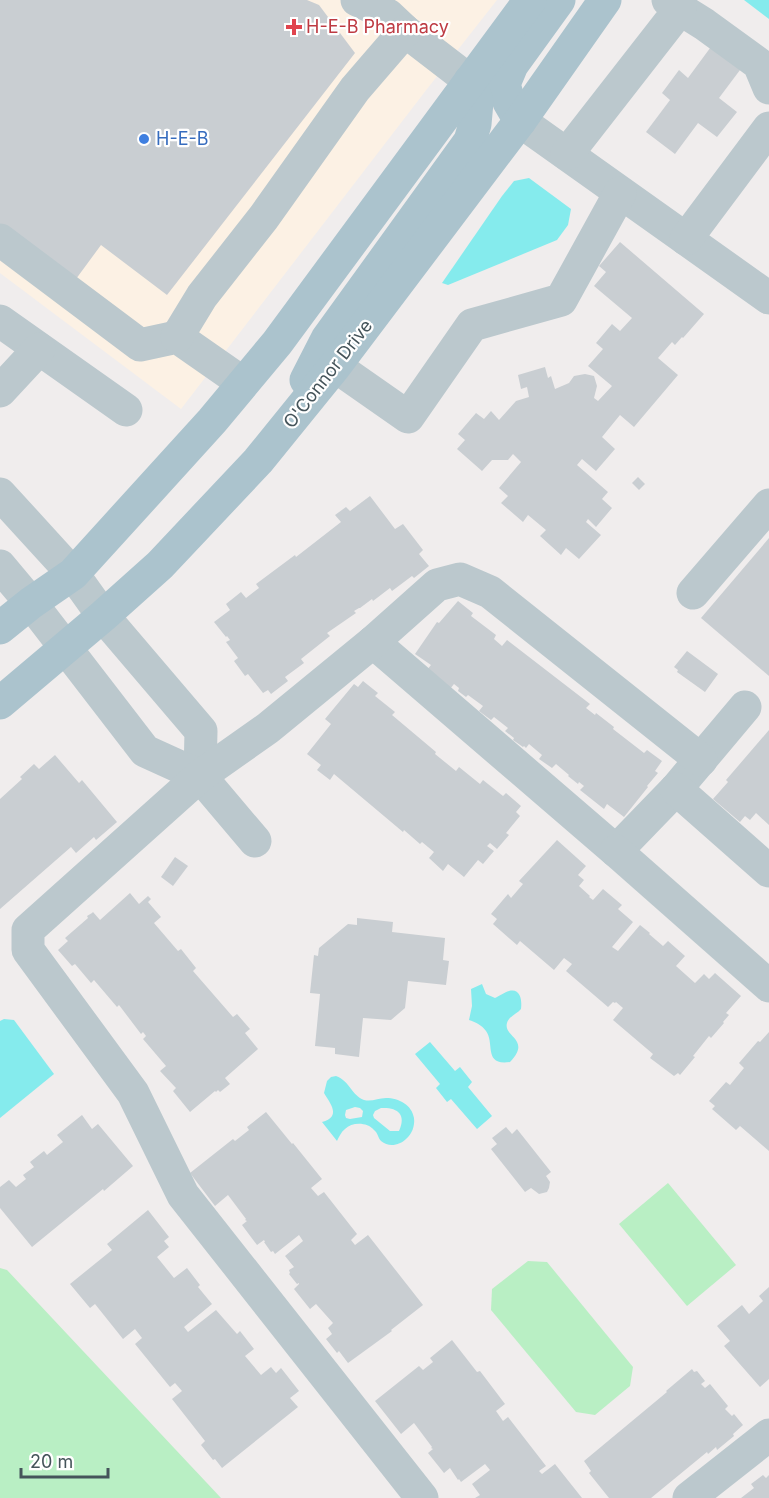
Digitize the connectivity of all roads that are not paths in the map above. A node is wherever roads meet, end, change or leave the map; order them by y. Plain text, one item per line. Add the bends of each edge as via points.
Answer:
1 (357, 0) edge
2 (530, 0) edge
3 (560, 0) edge
4 (605, 0) edge
5 (674, 4) edge
6 (398, 15) edge
7 (470, 81) junction
8 (769, 88) edge
9 (520, 121) junction
10 (769, 128) edge
11 (567, 154) junction
12 (620, 192) junction
13 (686, 239) junction
14 (0, 240) edge
15 (769, 298) edge
16 (0, 321) edge
17 (177, 337) junction
18 (39, 348) junction
19 (335, 366) junction
20 (243, 383) junction
21 (0, 391) edge
22 (126, 410) dead end
23 (277, 438) junction
24 (0, 494) edge
25 (769, 505) edge
26 (0, 566) edge
27 (73, 574) junction
28 (693, 593) dead end
29 (31, 603) junction
30 (103, 616) junction
31 (0, 628) edge
32 (373, 642) junction
33 (66, 648) junction
34 (0, 703) edge
35 (745, 707) dead end
36 (701, 760) junction
37 (200, 776) junction
38 (676, 789) junction
39 (255, 841) dead end
40 (616, 851) junction
41 (769, 871) edge
42 (769, 986) edge
43 (769, 1435) edge
44 (413, 1494) edge
45 (689, 1498) edge

1 - 6 lane
2 - 7 main road
3 - 9 main road via 512,65 504,84
4 - 9 main road, O'Connor Drive
5 - 8 lane via 759,64
5 - 11 lane
6 - 7 lane
6 - 17 lane via 355,89 202,296
7 - 20 main road
7 - 23 main road via 477,102 470,141 327,339
9 - 11 lane
9 - 19 main road, O'Connor Drive
10 - 13 lane
11 - 12 lane
12 - 13 lane
12 - 19 lane via 561,300 472,325 408,417
13 - 15 lane
14 - 17 lane via 140,345
16 - 18 lane
17 - 20 lane
18 - 21 lane
18 - 22 lane
19 - 23 main road, O'Connor Drive
20 - 27 main road
23 - 30 main road, O'Connor Drive via 159,565
24 - 27 lane
25 - 28 lane
26 - 29 lane
27 - 29 main road
27 - 30 lane
29 - 31 main road
29 - 33 lane
30 - 33 main road, O'Connor Drive
30 - 37 lane via 201,731
32 - 36 lane via 437,585 460,579 490,592
32 - 37 lane via 268,729
32 - 40 lane
33 - 34 main road, O'Connor Drive
33 - 37 lane via 145,751
35 - 36 lane
36 - 38 lane
37 - 39 lane
37 - 44 lane via 28,930 28,950 133,1093 183,1195
38 - 40 lane
38 - 41 lane
40 - 42 lane
43 - 45 lane

